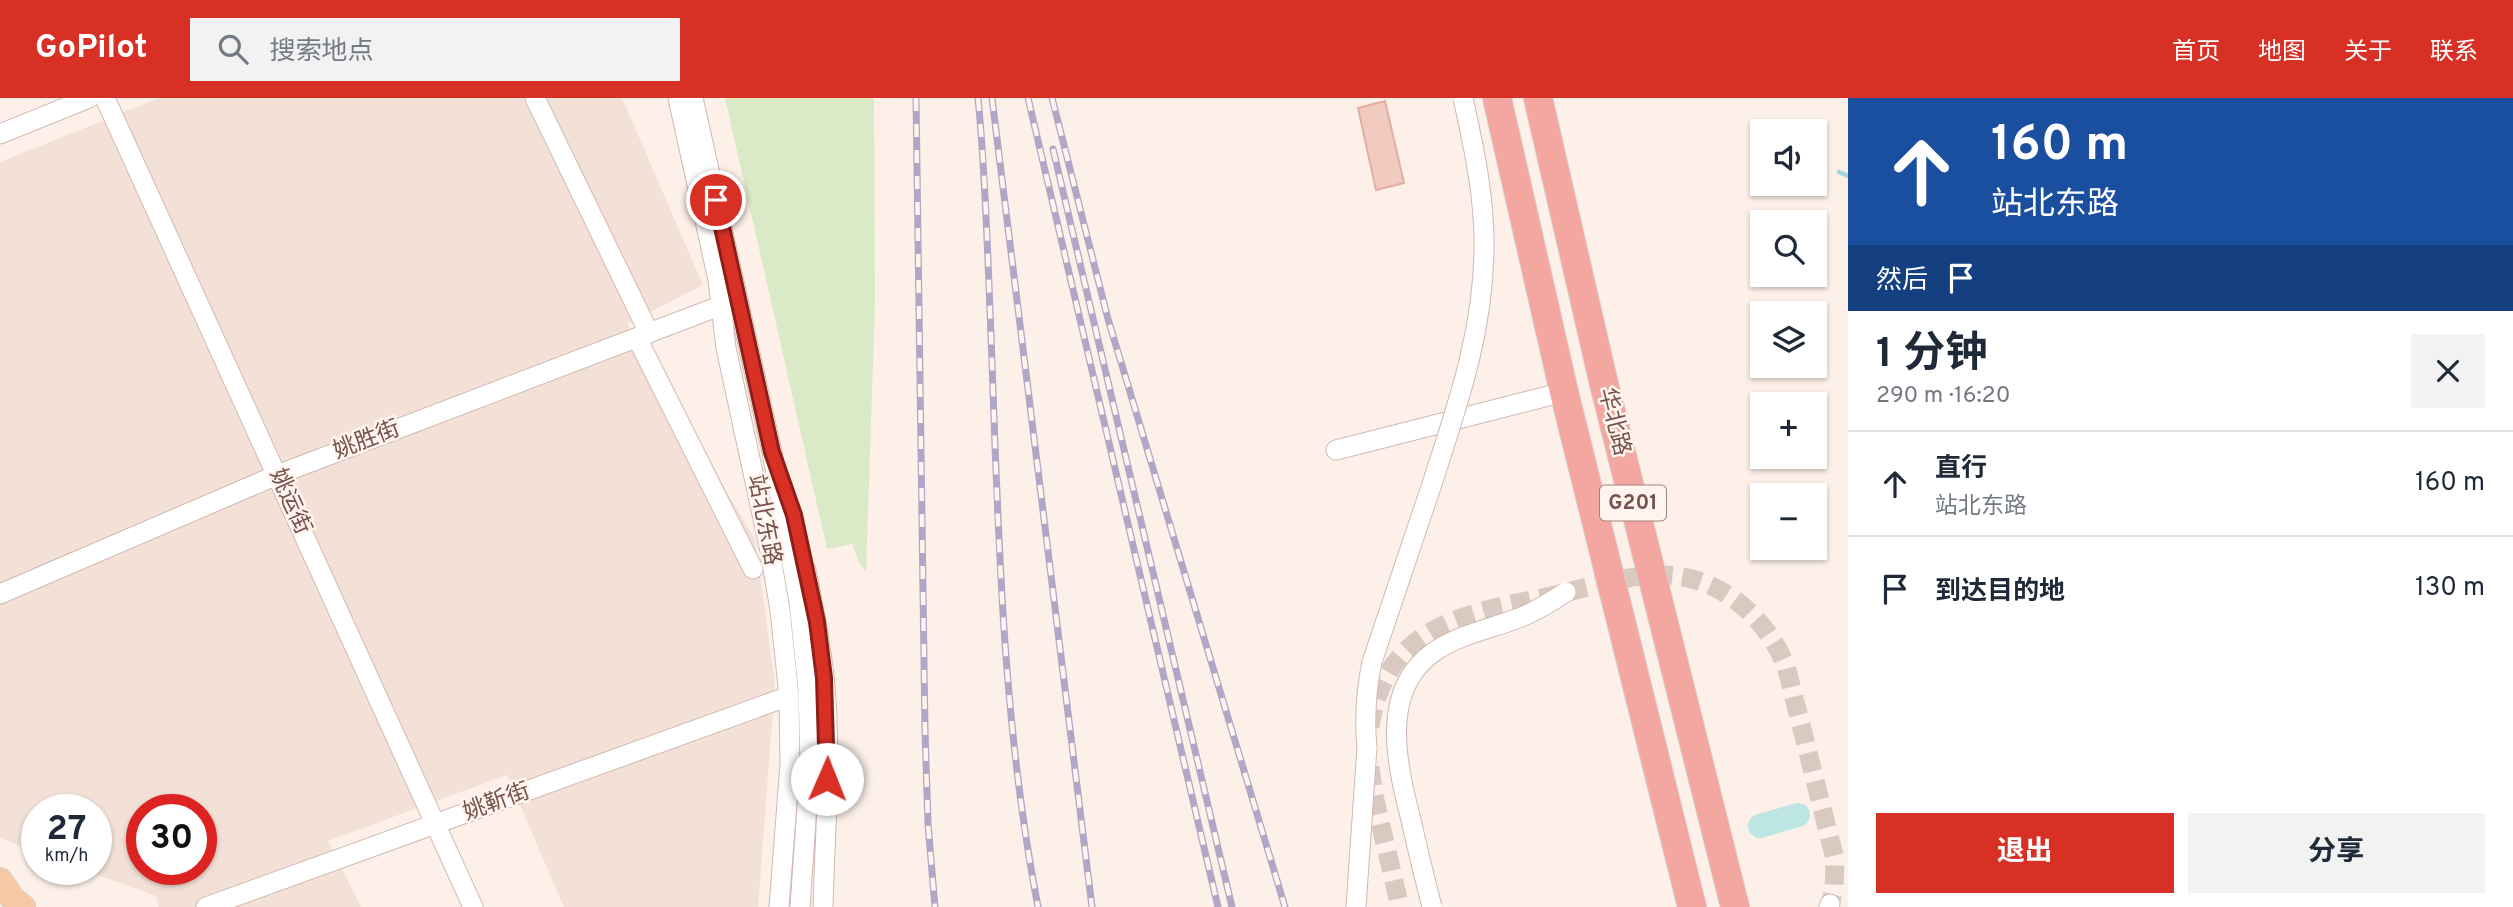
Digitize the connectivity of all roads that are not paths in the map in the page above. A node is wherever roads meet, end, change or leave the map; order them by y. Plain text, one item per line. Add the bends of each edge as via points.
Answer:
1 (89, 98) edge
2 (105, 98) edge
3 (535, 98) edge
4 (677, 98) edge
5 (693, 98) edge
6 (1463, 98) edge
7 (1497, 98) edge
8 (1538, 98) edge
9 (0, 134) edge
10 (729, 302) junction
11 (643, 335) junction
12 (1564, 392) junction
13 (1336, 450) dead end
14 (772, 452) junction
15 (277, 475) junction
16 (753, 569) dead end
17 (1566, 592) dead end
18 (0, 594) edge
19 (789, 696) junction
20 (436, 825) junction
21 (0, 880) edge
22 (23, 907) edge
23 (206, 907) edge
24 (473, 907) edge
25 (779, 907) edge
26 (800, 907) edge
27 (823, 907) edge
28 (1356, 907) edge
29 (1432, 907) edge
30 (1692, 907) edge
31 (1735, 907) edge

1 - 9 street
2 - 15 street, 姚运街
3 - 11 street
4 - 10 street, 站北东路 via 718,280
5 - 10 street, 站北东路
6 - 28 street, bridge via 1483,216 1480,316 1460,399 1366,689 1367,747
7 - 12 highway, 华北路 / G201
8 - 31 highway, 华北路 / G201 via 1603,380
10 - 11 street, 姚胜街
10 - 14 street, 站北东路
10 - 19 street, 站北东路 via 726,348 780,610
11 - 15 street, 姚胜街
11 - 16 street
12 - 13 street
12 - 30 highway, 华北路 / G201
14 - 26 street, 站北东路 via 799,602 808,690 810,763
14 - 27 street via 794,515 824,678
15 - 18 street, 姚胜街
15 - 20 street, 姚运街
17 - 29 street, bridge via 1521,617 1475,631 1433,653 1418,667 1399,704 1397,763
19 - 20 street, 姚靳街
19 - 25 street, 站北东路 via 790,764
20 - 23 street, 姚靳街
20 - 24 street, 姚运街
21 - 22 main road

